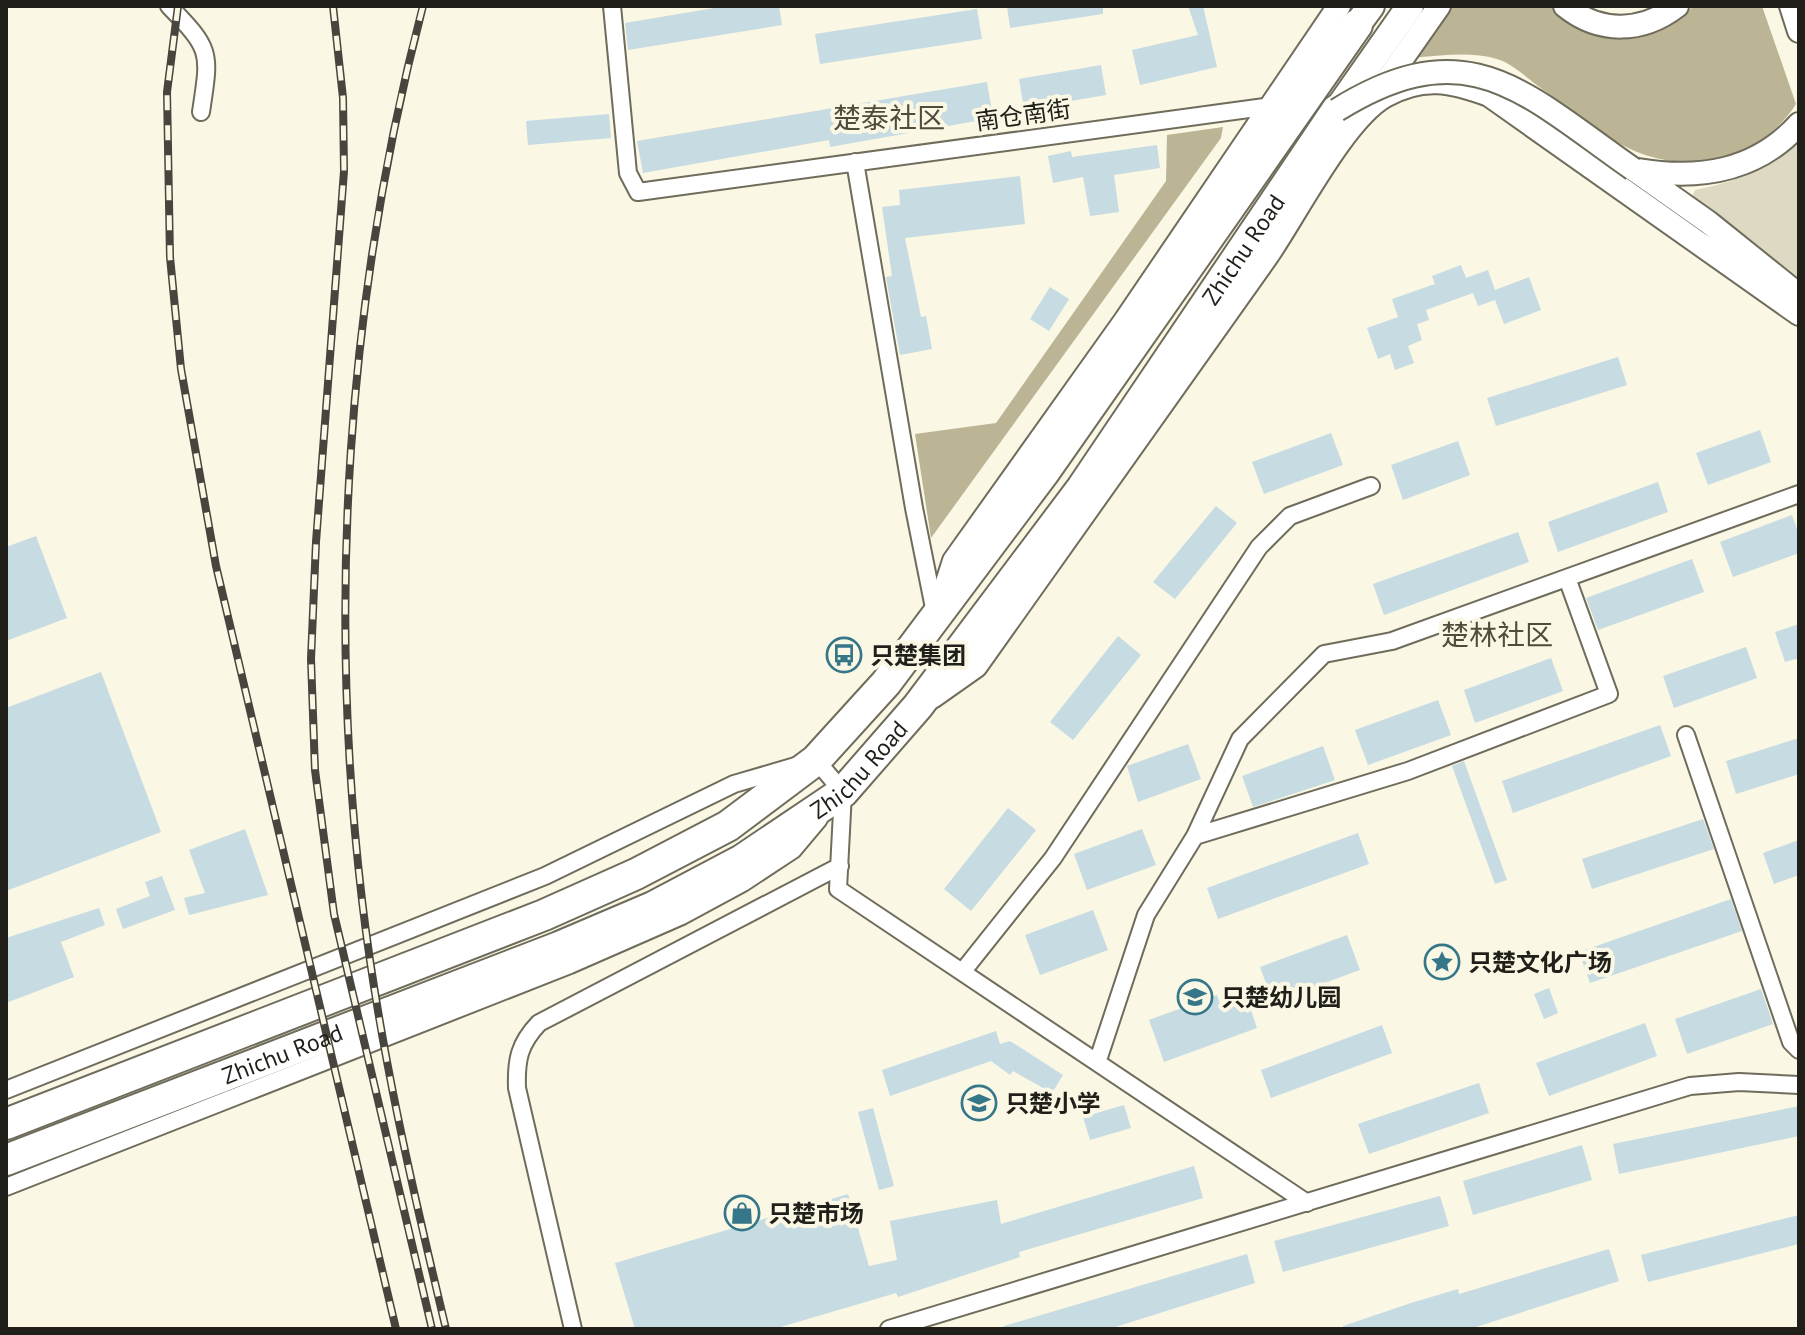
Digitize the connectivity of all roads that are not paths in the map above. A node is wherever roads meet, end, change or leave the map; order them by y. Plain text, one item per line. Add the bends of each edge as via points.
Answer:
1 (169, 6) edge
2 (612, 6) edge
3 (1410, 6) edge
4 (1439, 6) edge
5 (1565, 6) edge
6 (1677, 6) edge
7 (1791, 6) edge
8 (1359, 11) edge
9 (1799, 31) edge
10 (1272, 106) junction
11 (1352, 110) junction
12 (201, 112) dead end
13 (1799, 124) edge
14 (855, 162) junction
15 (1633, 169) junction
16 (1799, 295) edge
17 (1799, 314) edge
18 (1371, 486) dead end
19 (1799, 494) edge
20 (1567, 578) junction
21 (936, 618) junction
22 (918, 706) junction
23 (1686, 735) dead end
24 (816, 760) junction
25 (843, 792) junction
26 (1195, 836) junction
27 (840, 866) junction
28 (963, 971) junction
29 (1799, 1050) edge
30 (1098, 1060) junction
31 (1799, 1085) edge
32 (6, 1090) edge
33 (6, 1124) edge
34 (6, 1160) edge
35 (6, 1187) edge
36 (1307, 1203) junction
37 (573, 1329) edge
38 (889, 1329) edge

1 - 12 street via 201,39 205,51
2 - 14 street, 南仓南街 via 628,173 638,192
3 - 11 main road, Zhichu Road
4 - 11 main road
5 - 6 main road via 1595,23 1621,28 1645,24
7 - 9 main road
8 - 10 main road
8 - 21 highway, Zhichu Road via 1177,283
10 - 14 street, 南仓南街
10 - 21 main road via 954,561
11 - 15 main road, bridge via 1368,91 1414,75 1477,72 1515,88
11 - 17 main road via 1414,84 1450,81 1489,95
11 - 22 highway, Zhichu Road via 1205,304 1082,488
11 - 22 main road via 976,666
13 - 15 main road via 1764,155 1727,169 1682,176
14 - 21 street
15 - 16 main road
18 - 28 street via 1290,516 1259,547 1053,858
19 - 20 street
20 - 26 street via 1392,641 1324,654 1240,739
20 - 26 street via 1609,694 1408,771
21 - 24 highway, Zhichu Road
22 - 25 highway, Zhichu Road
23 - 29 street via 1791,1042
24 - 25 street
24 - 32 street via 734,784 545,876
24 - 33 highway, Zhichu Road via 728,826 558,910
25 - 27 street
25 - 34 highway, Zhichu Road via 742,860 653,907
25 - 35 street via 793,850 682,916
26 - 30 street via 1146,915
27 - 28 street via 838,889
27 - 37 street via 539,1023 525,1038 516,1059 517,1088
28 - 30 street
30 - 36 street
31 - 36 street via 1690,1086
36 - 38 street

